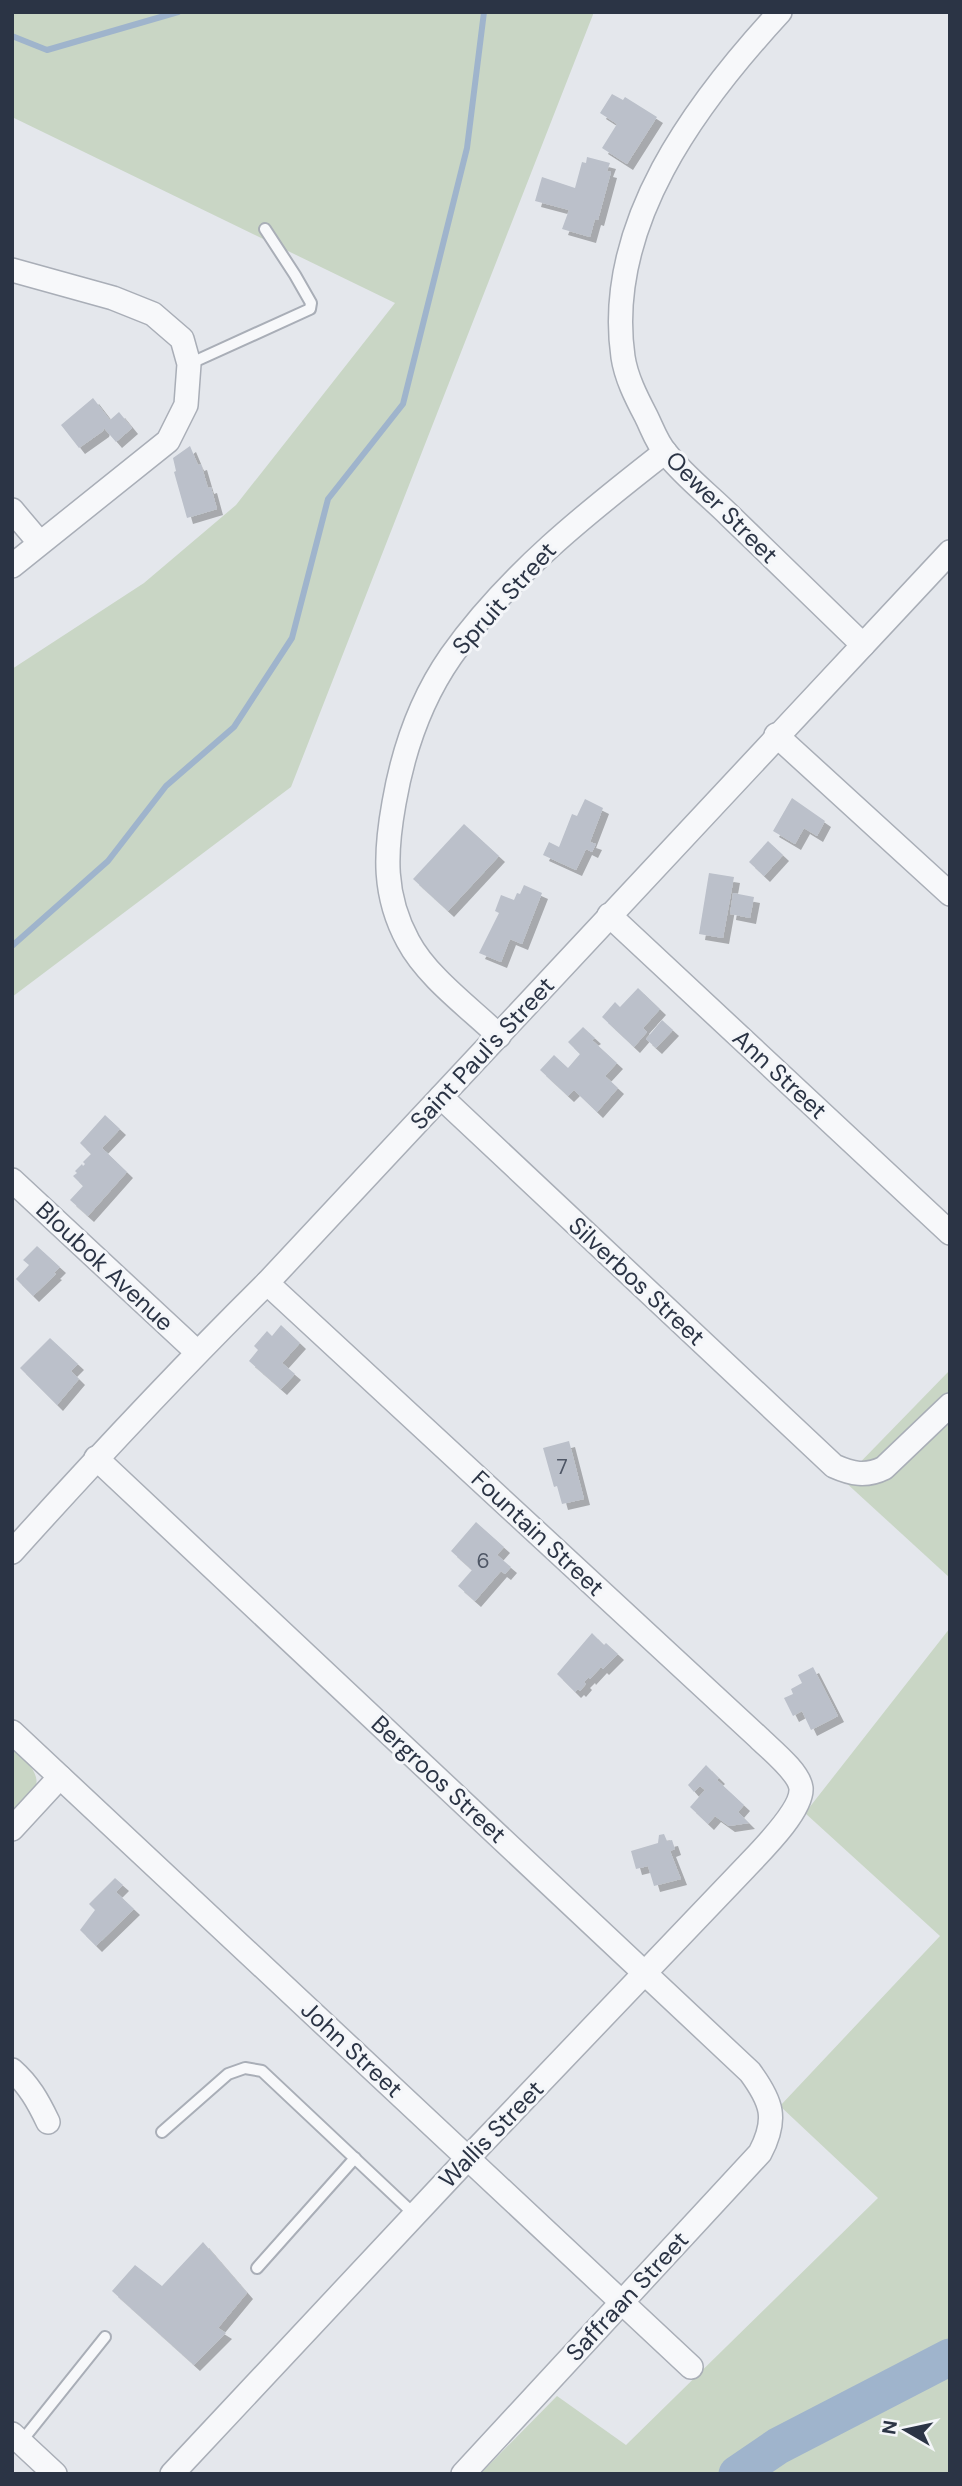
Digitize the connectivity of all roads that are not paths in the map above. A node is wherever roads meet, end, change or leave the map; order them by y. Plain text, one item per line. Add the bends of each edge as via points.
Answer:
1 (780, 12) edge
2 (265, 229) dead end
3 (12, 270) edge
4 (189, 365) junction
5 (664, 452) junction
6 (12, 510) edge
7 (39, 542) junction
8 (950, 552) edge
9 (12, 566) edge
10 (863, 645) junction
11 (776, 735) junction
12 (950, 894) edge
13 (609, 915) junction
14 (499, 1036) junction
15 (441, 1097) junction
16 (12, 1180) edge
17 (950, 1233) edge
18 (267, 1283) junction
19 (197, 1352) junction
20 (950, 1405) edge
21 (96, 1458) junction
22 (12, 1552) edge
23 (12, 1732) edge
24 (60, 1777) junction
25 (801, 1789) joint
26 (12, 1829) edge
27 (646, 1973) junction
28 (12, 2070) edge
29 (771, 2108) joint
30 (48, 2122) dead end
31 (162, 2132) dead end
32 (355, 2158) junction
33 (468, 2158) junction
34 (415, 2215) junction
35 (257, 2268) dead end
36 (621, 2302) junction
37 (105, 2337) dead end
38 (691, 2367) dead end
39 (17, 2438) edge
40 (55, 2474) edge
41 (172, 2474) edge
42 (463, 2474) edge

1 - 5 street, Oewer Street via 700,111 668,160 633,234 621,310 623,359 634,393
2 - 4 lane via 311,303 310,309
3 - 4 street via 153,314 182,339
4 - 7 street via 186,405 168,440
5 - 10 street, Oewer Street
5 - 14 street, Spruit Street via 557,539 472,629 427,697 398,779 386,843 389,885 400,926 427,968
6 - 7 street
7 - 9 street
8 - 10 street, Saint Paul's Street
10 - 11 street, Saint Paul's Street
11 - 12 street
11 - 13 street, Saint Paul's Street
13 - 14 street, Saint Paul's Street
13 - 17 street, Ann Street
14 - 15 street, Saint Paul's Street
15 - 18 street, Saint Paul's Street
15 - 20 street, Silverbos Street via 834,1466 849,1472 884,1468
16 - 19 street, Bloubok Avenue
18 - 19 street, Saint Paul's Street
18 - 25 street, Fountain Street via 759,1738
19 - 21 street, Saint Paul's Street
21 - 22 street, Saint Paul's Street
21 - 27 street, Bergroos Street
23 - 24 street, John Street
24 - 26 street
24 - 33 street, John Street
25 - 27 street, Wallis Street via 785,1822
27 - 29 street, Bergroos Street via 750,2072
27 - 33 street, Wallis Street
28 - 30 street via 26,2082
29 - 36 street, Saffraan Street via 771,2125 760,2153
31 - 32 lane via 228,2074 253,2068 269,2075
32 - 34 lane
32 - 35 lane
33 - 34 street, Wallis Street
33 - 36 street, John Street
34 - 41 street, Wallis Street
36 - 38 street, John Street
36 - 42 street, Saffraan Street
37 - 39 lane
39 - 40 street

